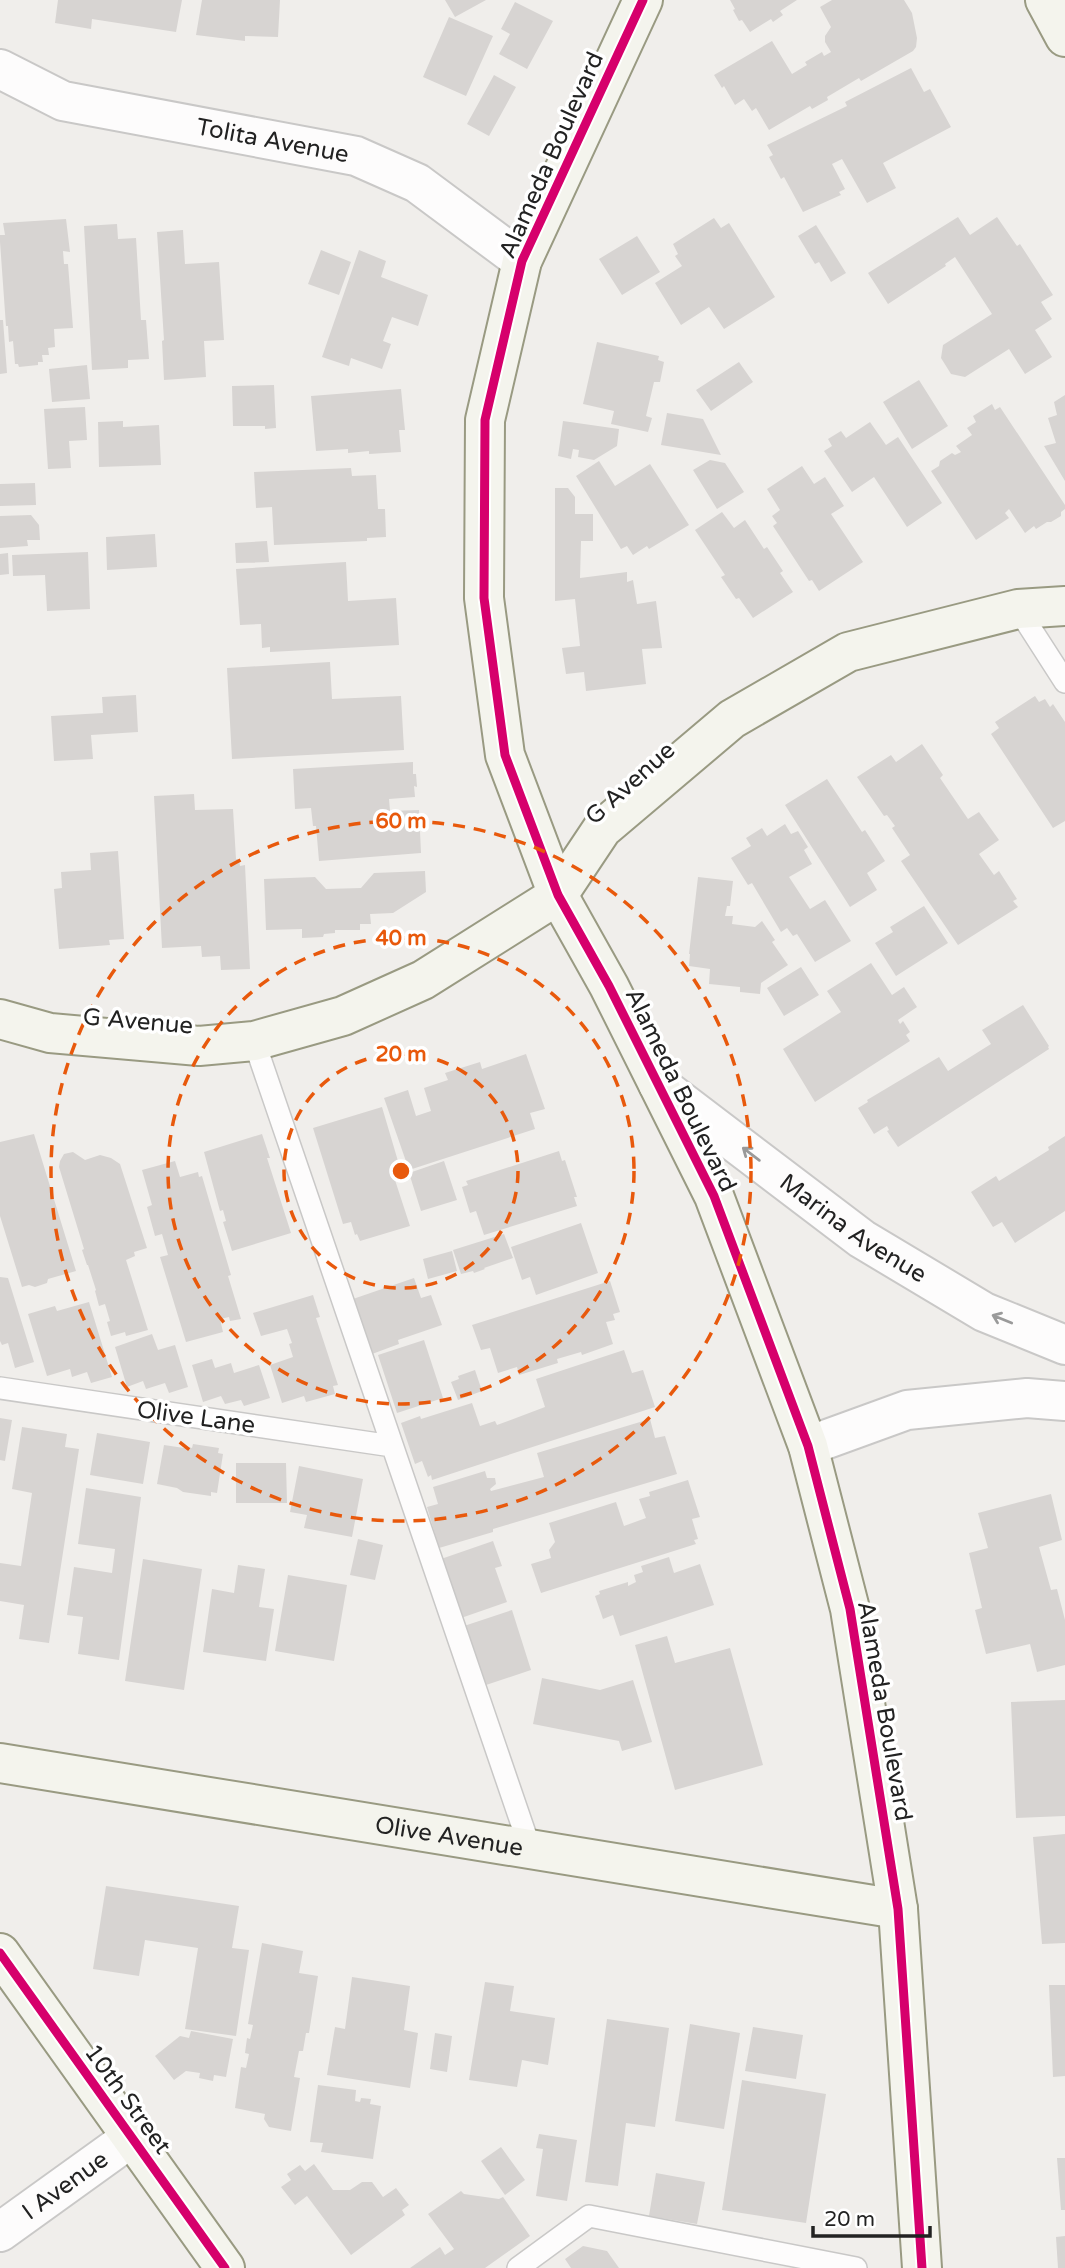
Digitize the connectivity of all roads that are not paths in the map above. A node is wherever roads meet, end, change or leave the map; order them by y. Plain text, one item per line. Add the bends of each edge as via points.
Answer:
1 (643, 0) edge
2 (1045, 0) edge
3 (1065, 37) edge
4 (0, 69) edge
5 (522, 261) junction
6 (1065, 606) edge
7 (1018, 609) junction
8 (1065, 682) edge
9 (558, 895) junction
10 (0, 1019) edge
11 (254, 1041) junction
12 (658, 1084) junction
13 (1065, 1345) edge
14 (0, 1388) edge
15 (1065, 1401) edge
16 (392, 1446) junction
17 (808, 1446) junction
18 (0, 1763) edge
19 (530, 1849) junction
20 (898, 1909) junction
21 (0, 1953) edge
22 (132, 2137) junction
23 (0, 2232) edge
24 (225, 2268) edge
25 (518, 2268) edge
26 (856, 2268) edge
27 (922, 2268) edge

1 - 5 street, Alameda Boulevard
2 - 3 street
4 - 5 street, Tolita Avenue via 63,101 356,156 417,183
5 - 9 street, Alameda Boulevard via 485,420 484,598 505,755
6 - 7 street, G Avenue
7 - 8 lane
7 - 9 street, G Avenue via 848,652 732,719 602,829
9 - 11 street, G Avenue via 423,980 343,1016
9 - 12 street, Alameda Boulevard
10 - 11 street, G Avenue via 50,1033 199,1046
11 - 16 lane
13 -> 12 street, Marina Avenue via 985,1312 862,1239
12 - 17 street, Alameda Boulevard via 714,1196
14 - 16 lane, Olive Lane
15 - 17 street via 1027,1398 907,1410
16 - 19 lane
17 - 20 street, Alameda Boulevard via 849,1609
18 - 19 street, Olive Avenue
19 - 20 street, Olive Avenue
20 - 27 street, Alameda Boulevard
21 - 22 street, 10th Street
22 - 23 street, I Avenue
22 - 24 street, 10th Street
25 - 26 lane via 589,2216

